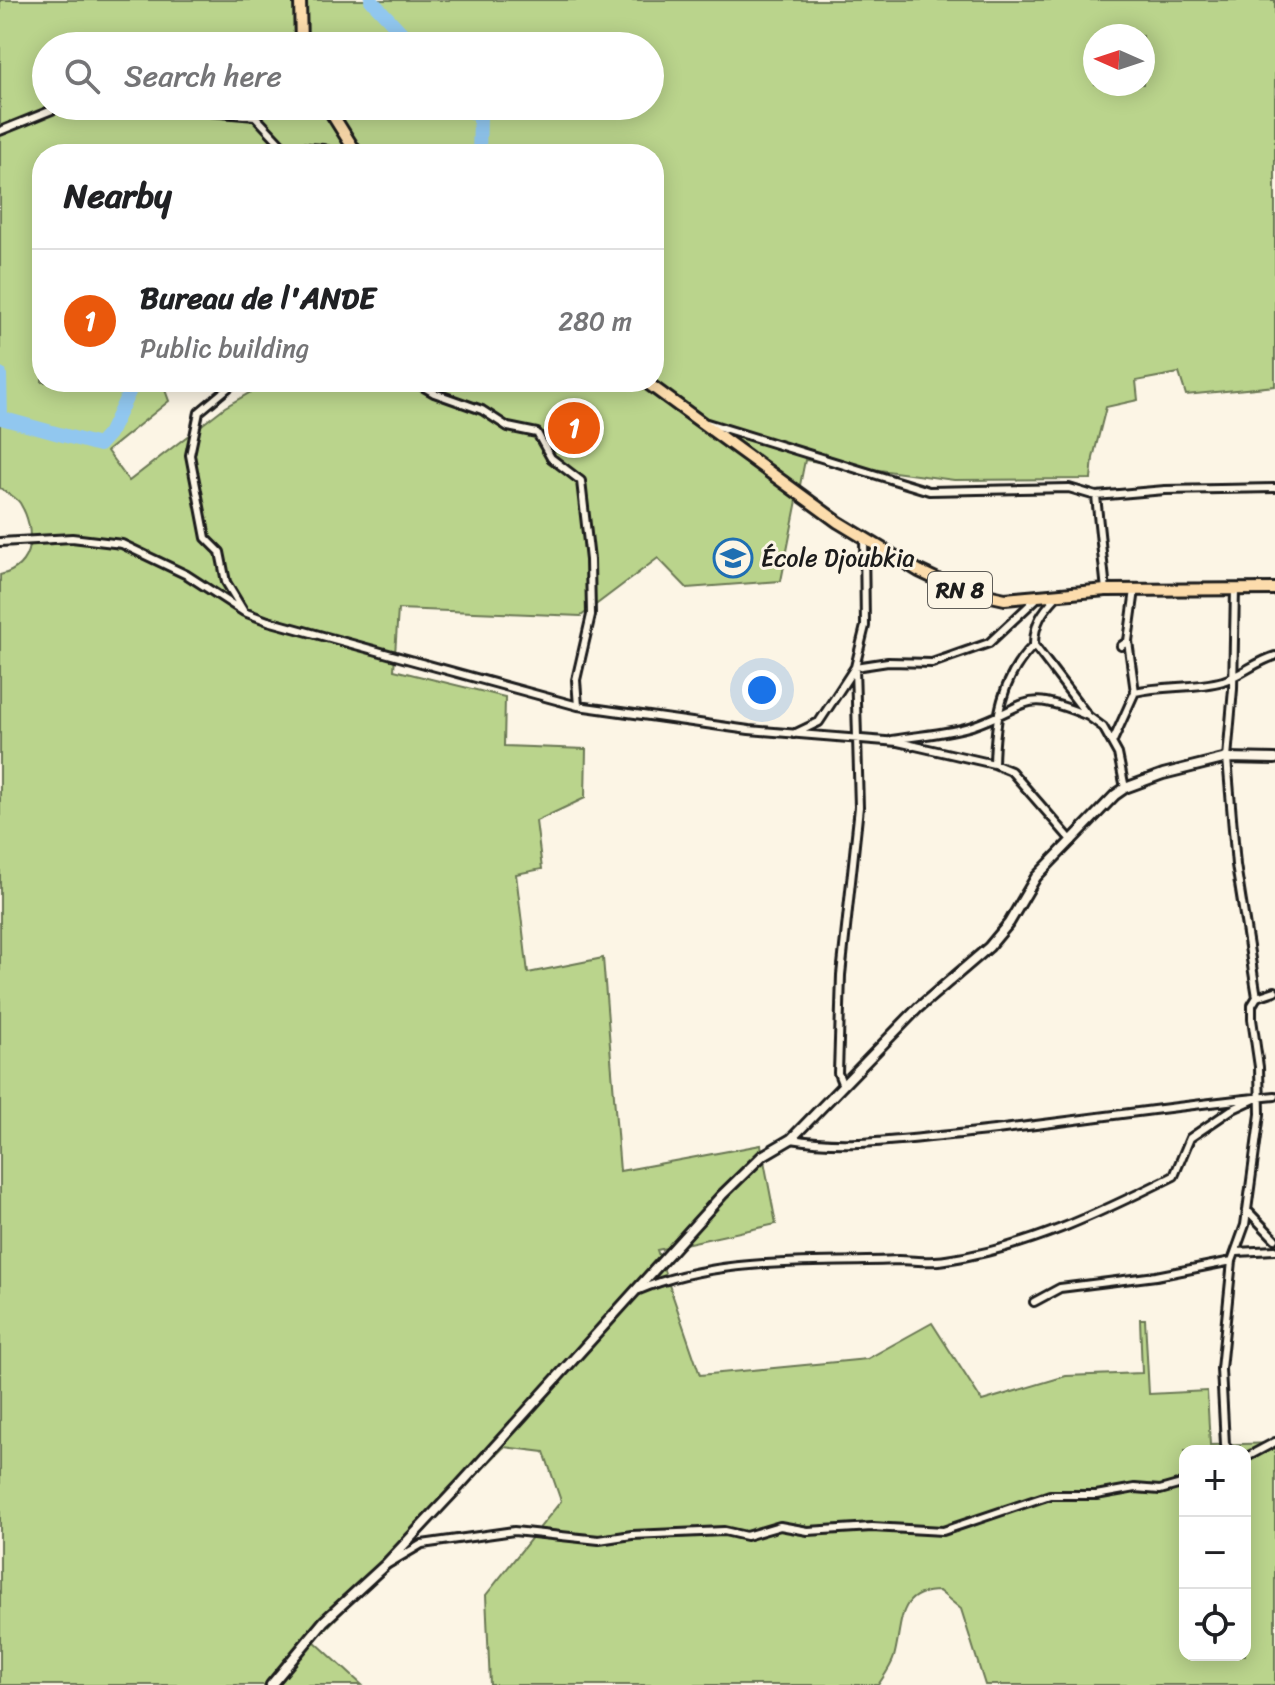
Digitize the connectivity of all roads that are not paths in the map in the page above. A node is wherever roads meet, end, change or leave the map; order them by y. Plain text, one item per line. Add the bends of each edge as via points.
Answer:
1 (300, 0) edge
2 (301, 32) edge
3 (32, 118) edge
4 (259, 120) edge
5 (336, 120) edge
6 (0, 131) edge
7 (281, 144) edge
8 (351, 144) edge
9 (223, 392) edge
10 (432, 392) edge
11 (659, 392) edge
12 (694, 420) junction
13 (1275, 488) edge
14 (1096, 496) junction
15 (864, 535) junction
16 (0, 542) edge
17 (1235, 589) junction
18 (1275, 589) edge
19 (1106, 590) junction
20 (1135, 590) junction
21 (1057, 596) junction
22 (1036, 599) junction
23 (244, 612) junction
24 (1128, 641) junction
25 (1034, 645) junction
26 (1121, 646) dead end
27 (1275, 656) edge
28 (855, 667) junction
29 (1233, 677) junction
30 (1135, 692) junction
31 (578, 706) junction
32 (998, 714) junction
33 (1088, 716) junction
34 (794, 734) junction
35 (856, 739) junction
36 (885, 741) junction
37 (1112, 743) junction
38 (1227, 758) junction
39 (1275, 759) edge
40 (994, 764) junction
41 (1125, 788) junction
42 (1072, 841) junction
43 (1275, 991) edge
44 (1257, 997) junction
45 (843, 1086) junction
46 (1275, 1096) edge
47 (1259, 1097) junction
48 (791, 1139) junction
49 (1247, 1210) junction
50 (1275, 1239) edge
51 (1275, 1250) edge
52 (1237, 1252) junction
53 (1232, 1261) junction
54 (632, 1293) junction
55 (1034, 1302) dead end
56 (1275, 1442) edge
57 (1226, 1445) edge
58 (1251, 1455) edge
59 (1179, 1485) edge
60 (385, 1565) junction
61 (271, 1685) edge

1 - 2 main road
3 - 6 street
4 - 7 street
5 - 8 main road
9 - 23 street via 199,412 190,455 206,538 220,552 226,582
10 - 31 street via 482,410 508,427 537,433 551,458 581,481 591,615 576,680
11 - 12 main road, RN 8
12 - 14 street via 929,491 1069,488
12 - 15 main road, RN 8
13 - 14 street
14 - 19 street
15 - 22 main road, RN 8 via 955,588 1005,599
15 - 28 street via 865,626
16 - 23 street via 72,538 122,544 187,575
17 - 18 main road, RN 8
17 - 20 main road, RN 8
17 - 29 street
19 - 20 main road, RN 8
19 - 21 main road, RN 8
20 - 24 street
21 - 22 main road, RN 8
21 - 25 street via 1034,628
22 - 28 street via 989,643 932,663
23 - 31 street
24 - 26 street
24 - 30 street
25 - 32 street via 1000,701
25 - 33 street
27 - 29 street via 1254,662
28 - 34 street via 819,722
28 - 35 street
29 - 30 street
29 - 38 street
30 - 37 street
31 - 34 street
32 - 33 street via 1025,701 1049,700
32 - 36 street via 961,728
32 - 40 street
33 - 37 street
34 - 35 street
35 - 36 street
35 - 45 street via 859,807 841,975 838,1073
36 - 40 street
37 - 41 street
38 - 39 street
38 - 41 street
38 - 44 street via 1236,865
40 - 42 street via 1011,771
41 - 42 street
42 - 45 street via 1036,877 989,947 918,1008
43 - 44 street
44 - 47 street via 1252,1019
45 - 48 street
46 - 47 street
47 - 48 street via 890,1142 820,1144
47 - 49 street
47 - 54 street via 1190,1138 1174,1176 1064,1230 944,1261 705,1271 674,1275
48 - 54 street via 762,1156
49 - 50 street
49 - 52 street
51 - 52 street
52 - 53 street
53 - 55 street via 1060,1288
53 - 57 street via 1221,1369
54 - 60 street
56 - 58 street
59 - 60 street via 1050,1495 943,1531 808,1531 780,1526 746,1536 724,1531 599,1540 514,1531 422,1544
60 - 61 street via 324,1621

